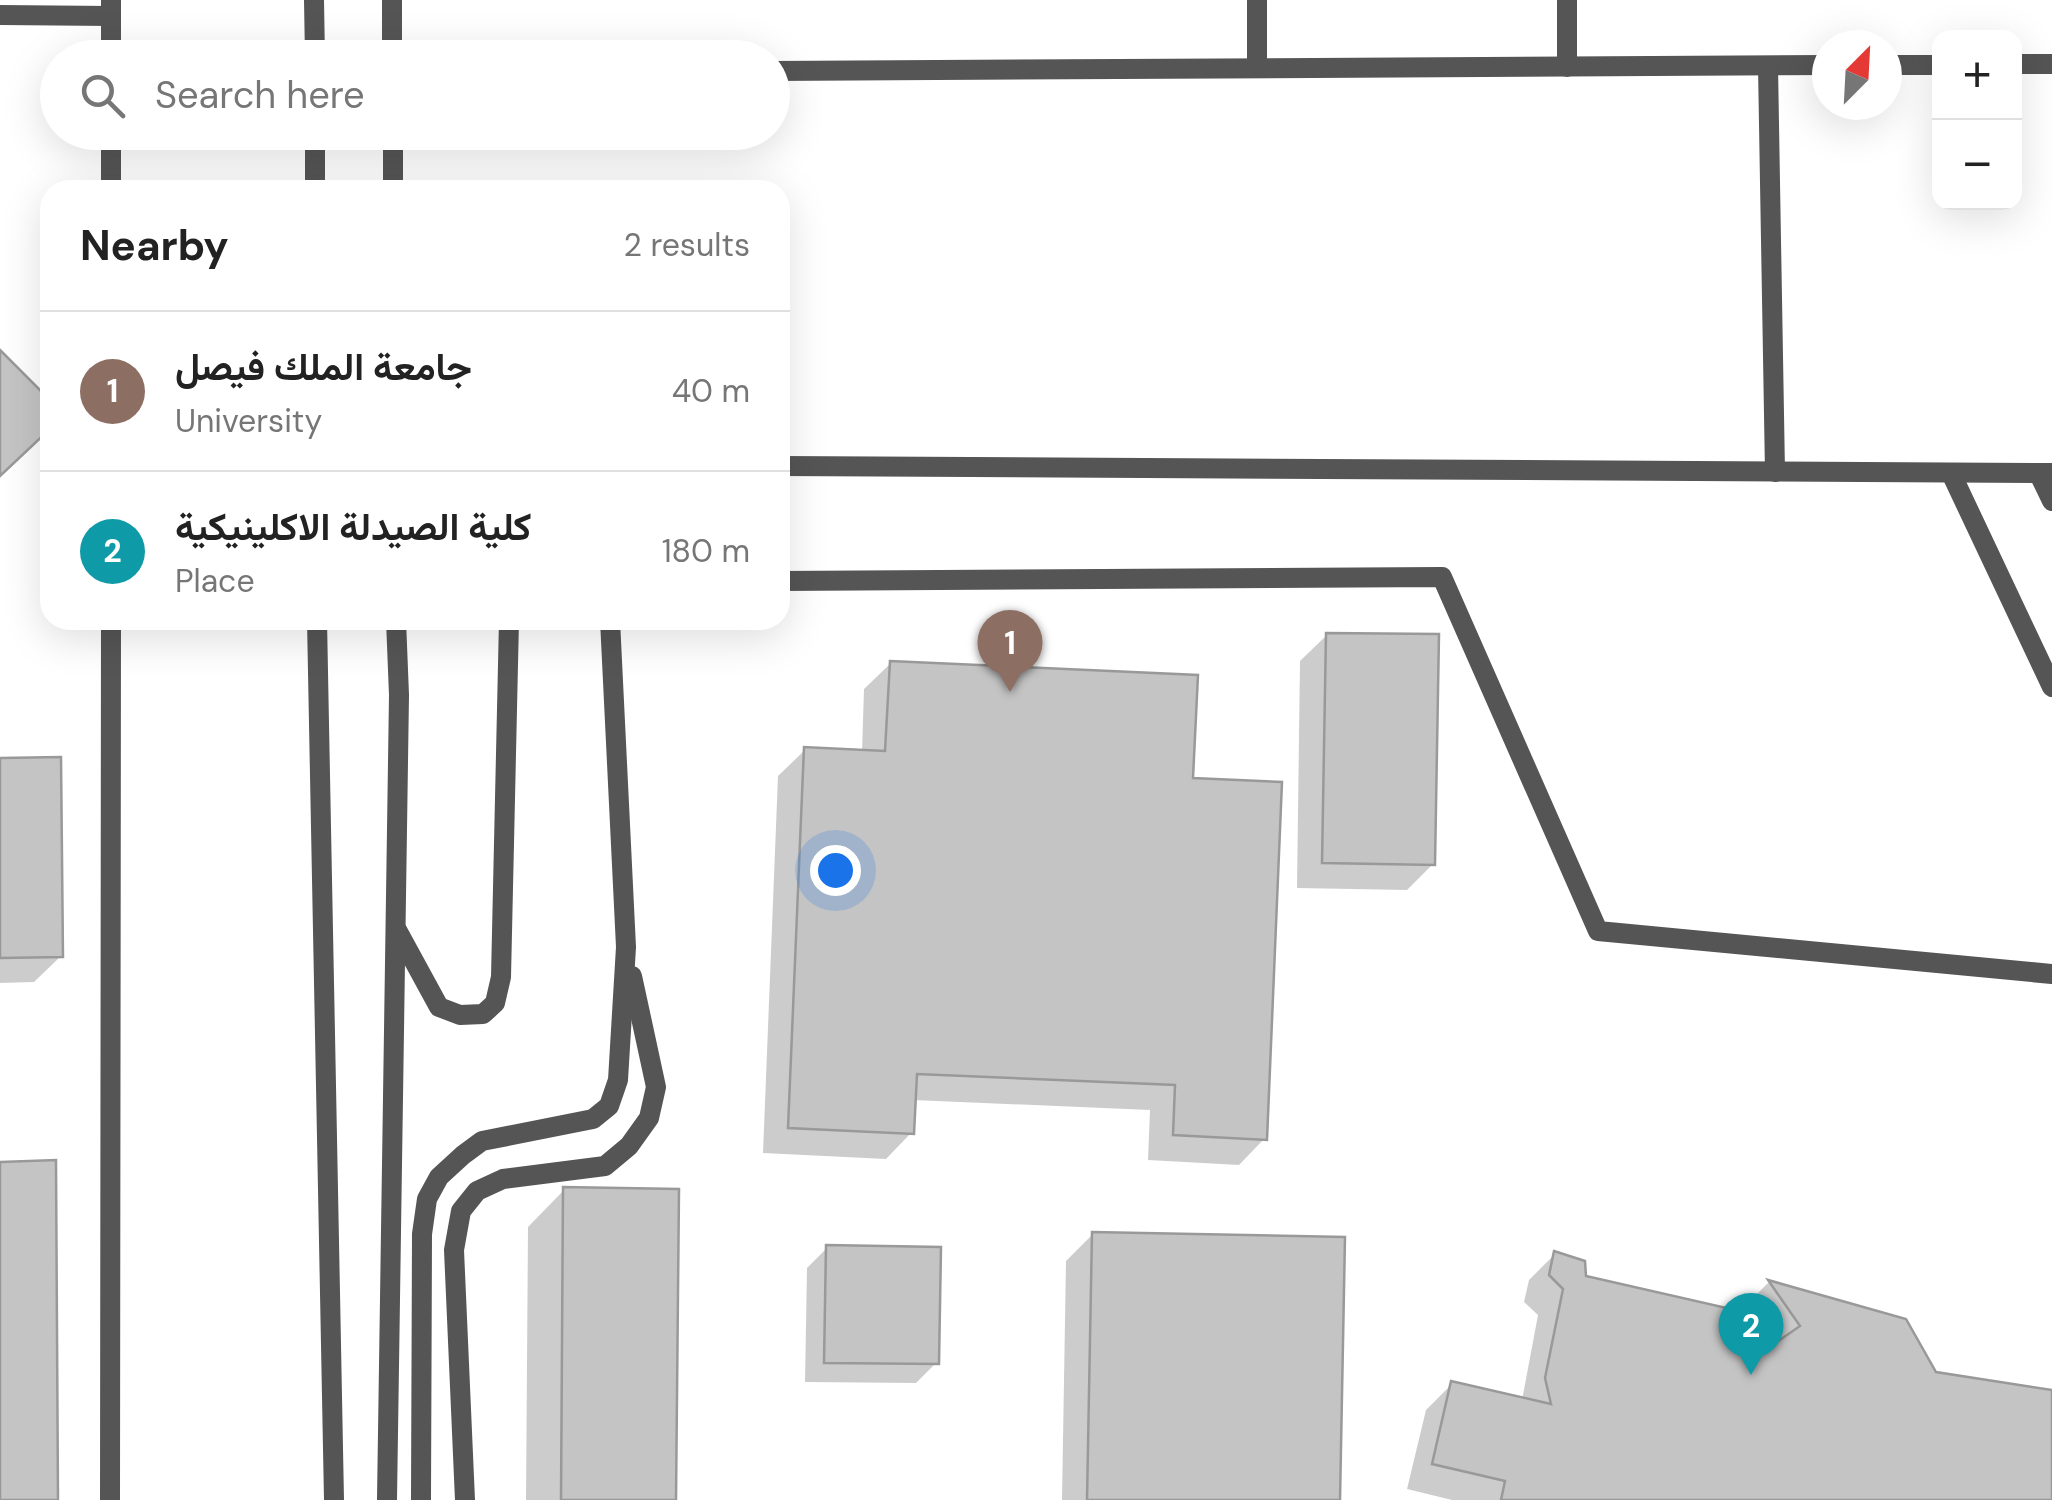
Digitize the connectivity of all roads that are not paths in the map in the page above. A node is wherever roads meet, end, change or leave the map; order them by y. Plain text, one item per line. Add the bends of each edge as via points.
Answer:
1 (314, 0) edge
2 (392, 0) edge
3 (1256, 0) edge
4 (1567, 0) edge
5 (111, 8) edge
6 (0, 15) edge
7 (111, 40) edge
8 (315, 40) edge
9 (392, 40) edge
10 (2022, 64) edge
11 (2052, 64) edge
12 (1812, 65) edge
13 (1902, 65) edge
14 (1932, 65) edge
15 (1567, 66) junction
16 (1768, 66) junction
17 (1257, 68) junction
18 (790, 71) edge
19 (111, 150) edge
20 (315, 150) edge
21 (392, 150) edge
22 (111, 180) edge
23 (315, 180) edge
24 (393, 180) edge
25 (790, 466) edge
26 (1776, 472) junction
27 (1950, 473) junction
28 (2046, 473) edge
29 (2052, 501) edge
30 (790, 582) edge
31 (111, 630) edge
32 (318, 630) edge
33 (396, 630) edge
34 (508, 630) edge
35 (610, 630) edge
36 (2052, 687) edge
37 (395, 926) junction
38 (626, 947) junction
39 (2052, 974) edge
40 (110, 1500) edge
41 (334, 1500) edge
42 (387, 1500) edge
43 (421, 1500) edge
44 (464, 1500) edge

1 - 8 street
2 - 9 street
3 - 17 street
4 - 15 street
5 - 6 street
5 - 7 street
10 - 11 street
12 - 16 street
13 - 14 street
15 - 16 street
15 - 17 street
16 - 26 street
17 - 18 street
19 - 22 street
20 - 23 street
21 - 24 street
25 - 26 street
26 - 27 street
27 - 28 street
27 - 36 street
28 - 29 street
30 - 39 street via 1442,577 1598,931
31 - 40 street
32 - 41 street
33 - 37 street
34 - 37 street via 495,1003 483,1014 438,1007
35 - 38 street
37 - 42 street
38 - 43 street via 618,1080 610,1106 594,1120 482,1141 438,1177 428,1200 422,1234
38 - 44 street via 656,1086 649,1118 605,1166 502,1178 477,1191 461,1211 454,1250

